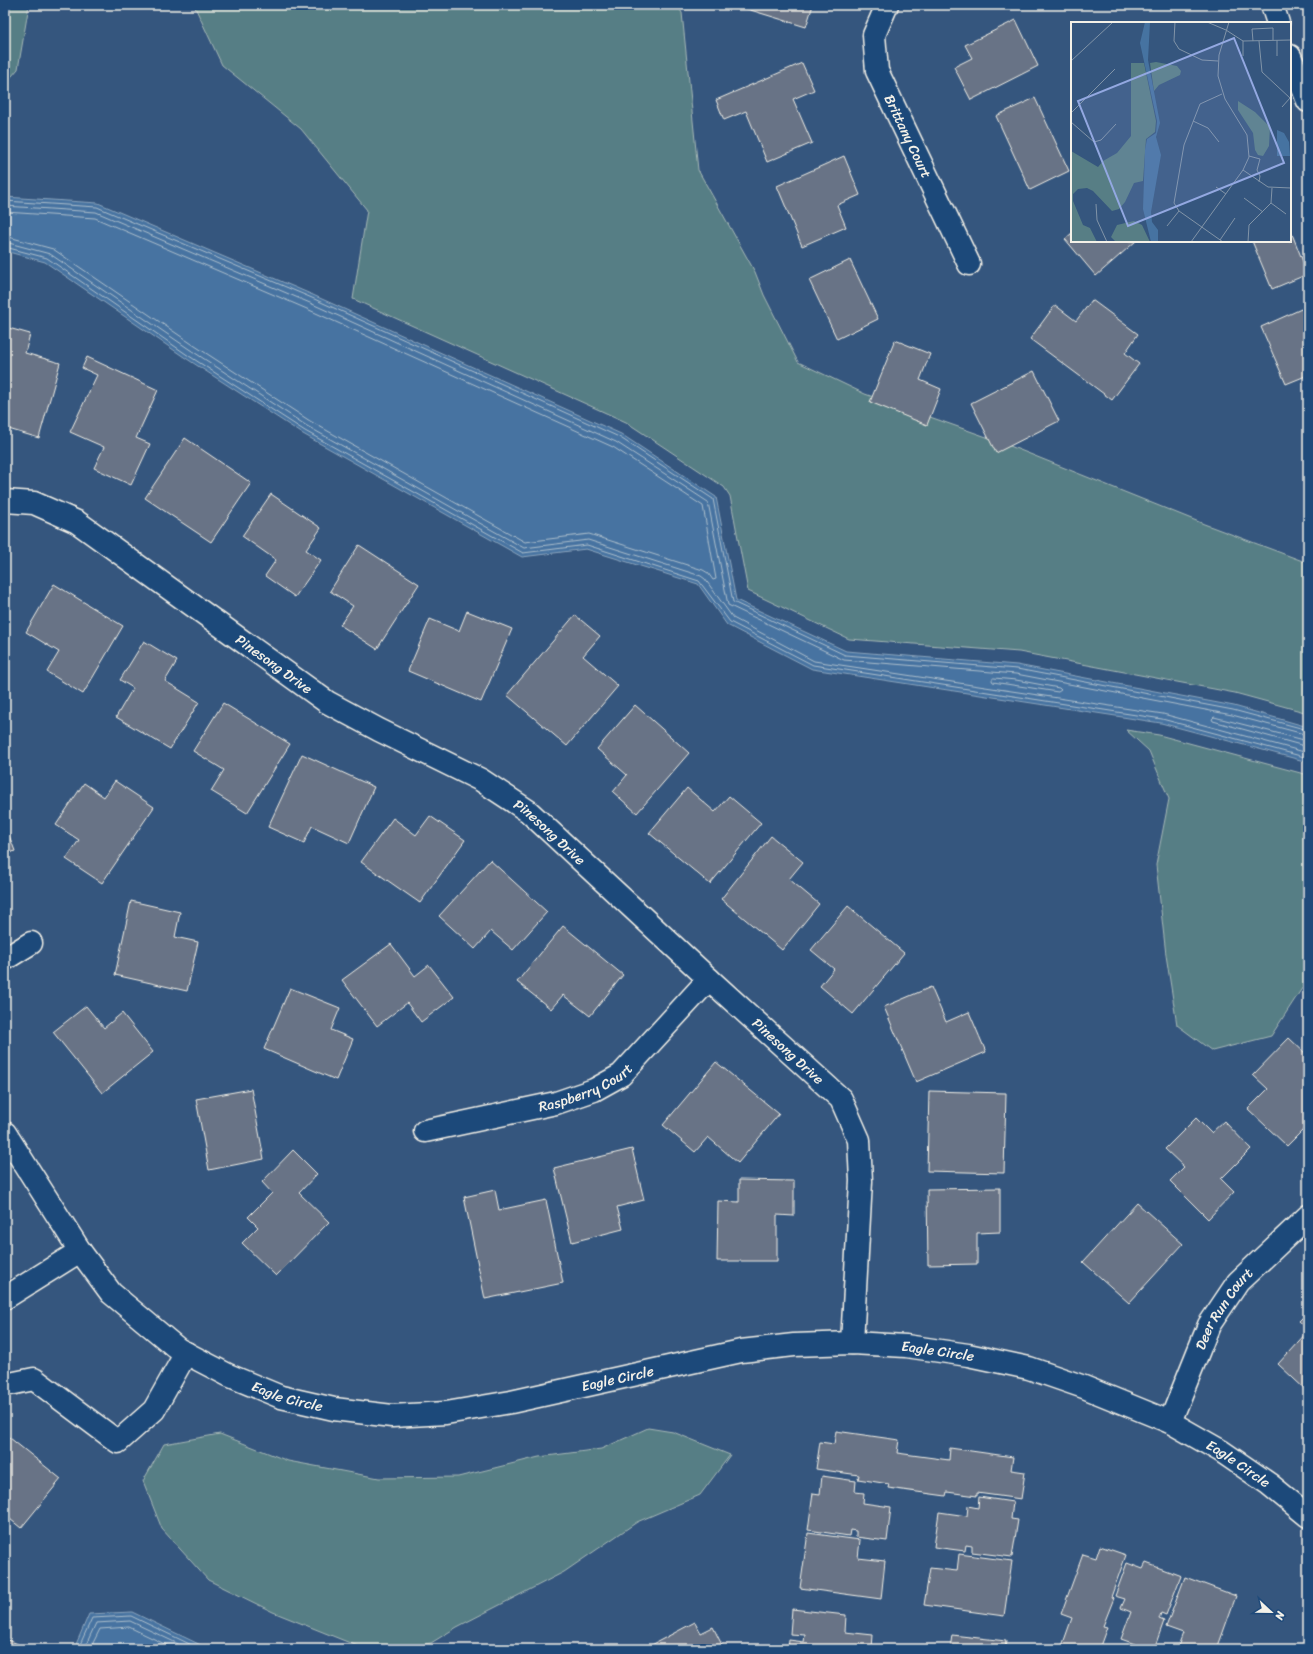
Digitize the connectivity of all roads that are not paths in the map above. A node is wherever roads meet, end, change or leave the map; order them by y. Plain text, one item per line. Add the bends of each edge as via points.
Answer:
1 (887, 5) edge
2 (1272, 5) edge
3 (1278, 22) edge
4 (1291, 58) edge
5 (1308, 101) edge
6 (968, 264) dead end
7 (5, 501) edge
8 (31, 943) dead end
9 (5, 958) edge
10 (709, 979) junction
11 (425, 1131) dead end
12 (5, 1133) edge
13 (1308, 1216) edge
14 (80, 1251) junction
15 (5, 1298) edge
16 (852, 1343) junction
17 (186, 1352) junction
18 (5, 1385) edge
19 (1170, 1422) junction
20 (1308, 1516) edge

1 - 6 street, Brittany Court via 874,35 877,71
2 - 3 street
4 - 5 street
7 - 10 street, Pinesong Drive via 34,503 77,522 327,702 481,780 528,811
8 - 9 street
10 - 11 street, Raspberry Court via 621,1075 594,1090 556,1103
10 - 16 street, Pinesong Drive via 841,1099 858,1140 861,1181
12 - 14 street, Eagle Circle
13 - 19 street, Deer Run Court via 1238,1282 1209,1325
14 - 15 street
14 - 17 street, Eagle Circle via 111,1293 178,1349
16 - 17 street, Eagle Circle via 794,1345 741,1351 511,1402 446,1413 392,1416 334,1409 281,1397 228,1375
16 - 19 street, Eagle Circle via 906,1346 968,1355 1029,1368
17 - 18 street via 154,1410 118,1442 34,1379
19 - 20 street, Eagle Circle via 1269,1484

